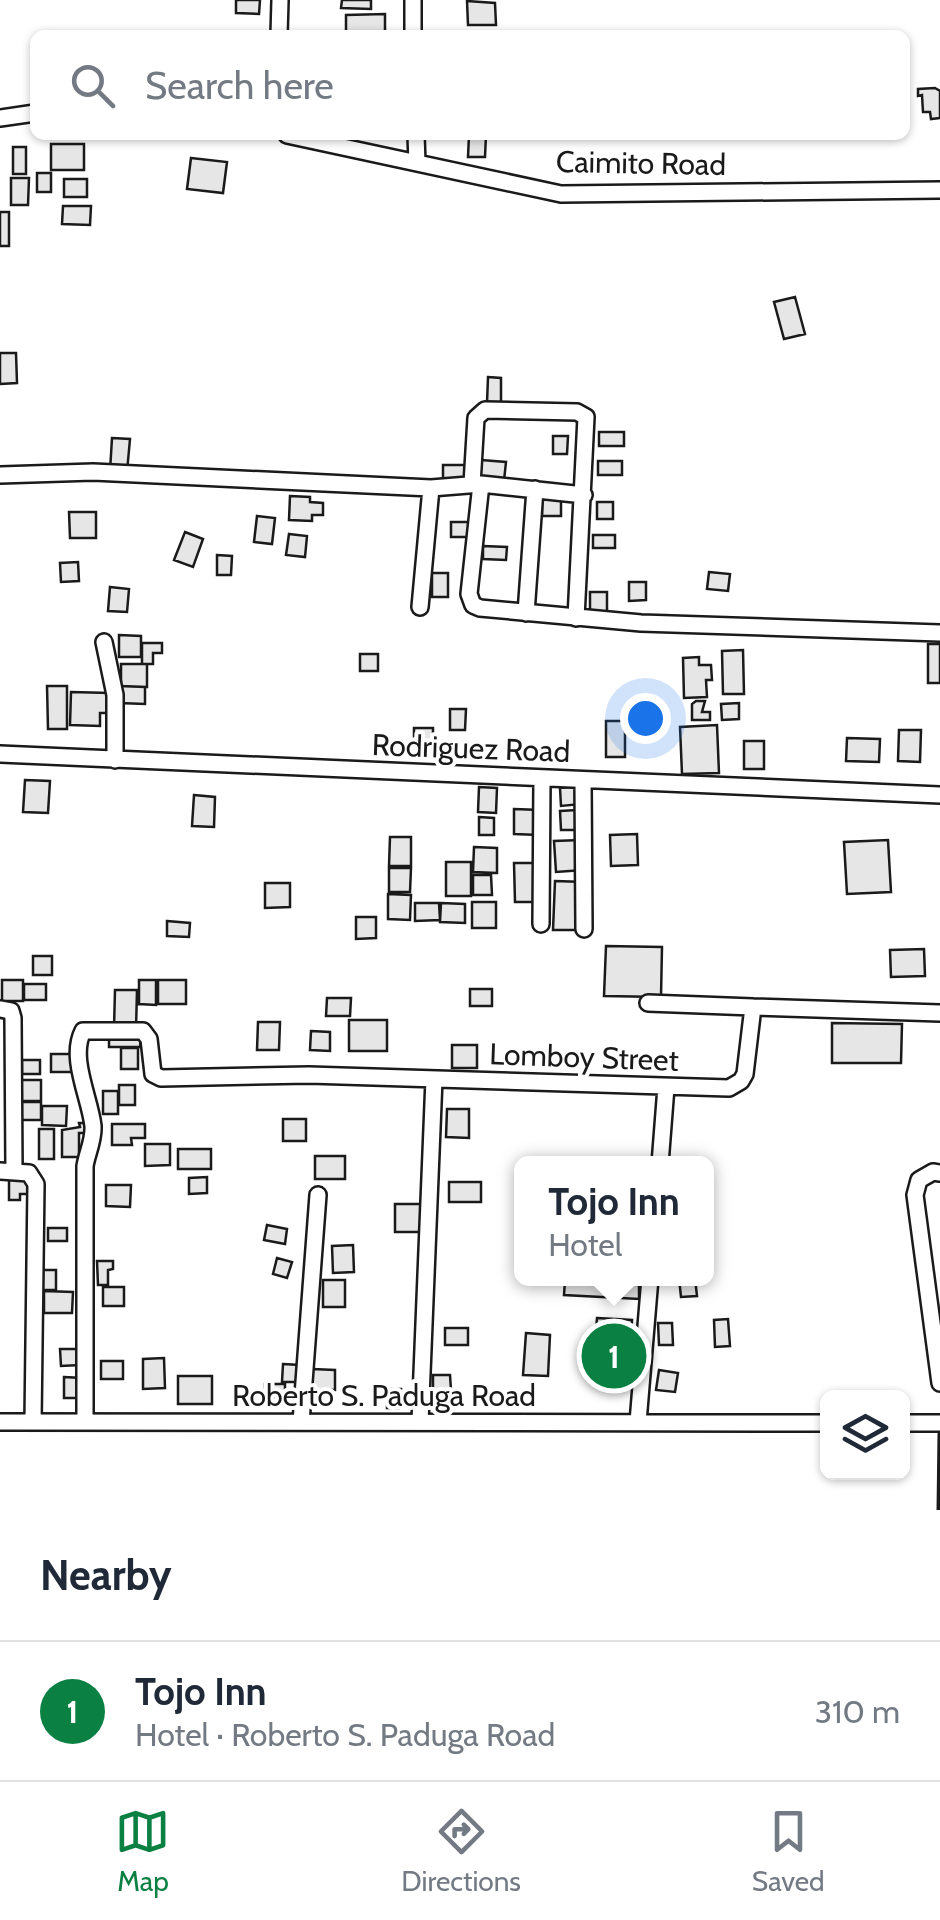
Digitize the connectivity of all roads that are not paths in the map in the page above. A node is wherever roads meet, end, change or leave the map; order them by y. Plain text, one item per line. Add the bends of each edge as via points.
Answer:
1 (280, 0) edge
2 (412, 0) edge
3 (280, 30) edge
4 (414, 30) edge
5 (30, 114) edge
6 (0, 118) edge
7 (310, 140) edge
8 (416, 140) edge
9 (416, 163) junction
10 (940, 190) edge
11 (0, 475) edge
12 (476, 484) junction
13 (431, 488) junction
14 (535, 489) junction
15 (584, 495) junction
16 (420, 607) dead end
17 (526, 614) junction
18 (576, 618) junction
19 (940, 634) edge
20 (104, 642) dead end
21 (0, 754) edge
22 (115, 760) junction
23 (542, 778) junction
24 (583, 780) junction
25 (940, 795) edge
26 (541, 924) dead end
27 (584, 929) dead end
28 (648, 1002) dead end
29 (753, 1006) junction
30 (0, 1009) edge
31 (940, 1013) edge
32 (434, 1079) junction
33 (666, 1088) junction
34 (661, 1156) edge
35 (7, 1171) edge
36 (940, 1173) edge
37 (318, 1194) dead end
38 (649, 1286) edge
39 (940, 1383) edge
40 (0, 1422) edge
41 (33, 1422) junction
42 (84, 1422) junction
43 (302, 1422) junction
44 (420, 1422) junction
45 (638, 1422) junction
46 (820, 1423) edge
47 (910, 1423) edge
48 (940, 1423) edge

1 - 3 street
2 - 4 street
5 - 6 street
7 - 9 street, Caimito Road
8 - 9 street
9 - 10 street, Caimito Road via 576,194
11 - 13 street via 93,472
12 - 13 street
12 - 14 street
12 - 15 street via 476,418 484,410 577,412 588,422
12 - 17 street via 470,601
13 - 16 street
14 - 15 street
14 - 17 street
15 - 18 street
17 - 18 street
18 - 19 street
20 - 22 street
21 - 22 street, Rodriguez Road
22 - 23 street, Rodriguez Road
23 - 24 street, Rodriguez Road
23 - 26 street
24 - 25 street, Rodriguez Road
24 - 27 street
28 - 29 street
29 - 31 street
29 - 33 street, Lomboy Street via 741,1081 730,1088
30 - 35 street via 13,1018
32 - 33 street, Lomboy Street
32 - 42 street, Lomboy Street via 161,1078 153,1074 144,1032 81,1034 93,1129 86,1166
32 - 44 street
33 - 34 street
35 - 41 street via 29,1173 36,1184
36 - 39 street via 919,1180 915,1196
37 - 43 street
38 - 45 street
40 - 41 street, Roberto S. Paduga Road
41 - 42 street, Roberto S. Paduga Road
42 - 43 street, Roberto S. Paduga Road
43 - 44 street, Roberto S. Paduga Road
44 - 45 street, Roberto S. Paduga Road
45 - 46 street, Roberto S. Paduga Road
47 - 48 street

